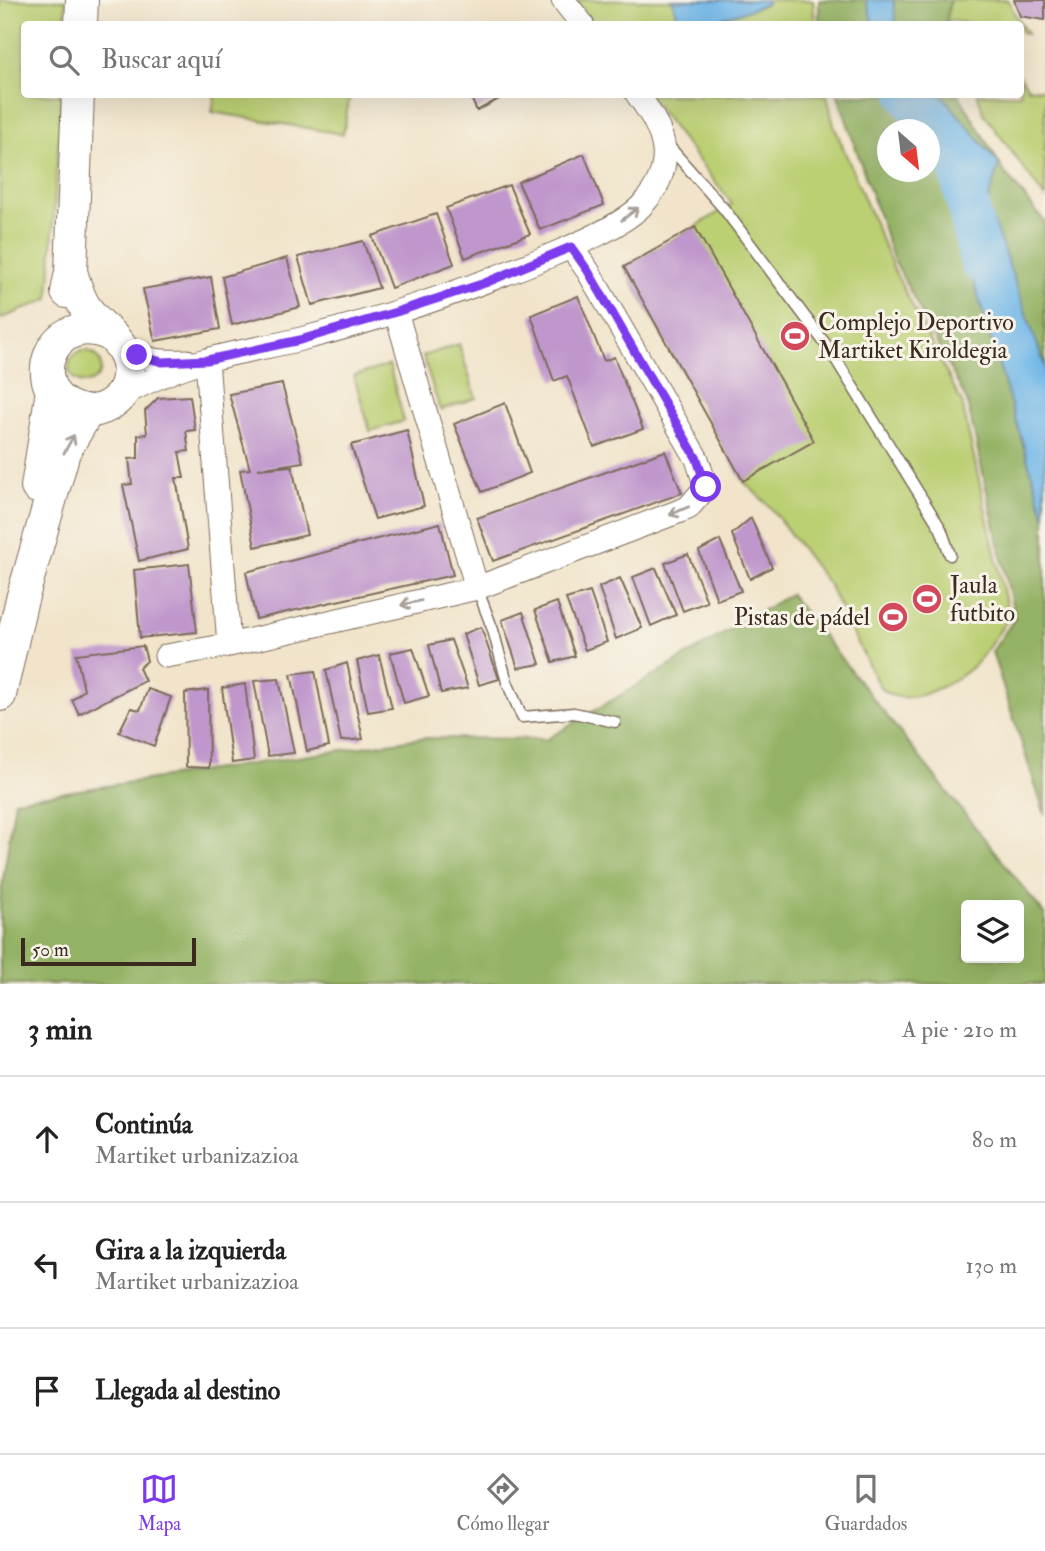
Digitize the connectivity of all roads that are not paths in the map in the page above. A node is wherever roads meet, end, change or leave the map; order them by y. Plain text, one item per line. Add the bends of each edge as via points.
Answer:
1 (82, 0) edge
2 (563, 0) edge
3 (81, 21) edge
4 (580, 21) edge
5 (78, 98) edge
6 (640, 98) edge
7 (663, 139) junction
8 (571, 247) junction
9 (71, 272) junction
10 (396, 312) junction
11 (116, 340) junction
12 (57, 343) junction
13 (207, 360) junction
14 (52, 390) junction
15 (120, 396) junction
16 (88, 411) junction
17 (950, 555) dead end
18 (477, 588) junction
19 (20, 603) junction
20 (229, 645) junction
21 (166, 656) dead end
22 (0, 695) edge
23 (614, 722) dead end

1 - 3 main road
2 - 4 street
5 - 9 main road
6 - 7 street
8 -> 7 street via 643,204 664,165
7 - 17 lane via 724,209 830,350 941,529
8 - 10 street via 485,283
8 -> 18 street via 697,459 706,487 688,509
9 - 11 main road via 84,306
9 - 12 main road
10 - 13 street via 300,340
10 - 18 street
11 - 12 main road via 100,330 76,330
11 - 13 street via 137,355 162,362
11 - 15 main road via 127,357 129,371
12 - 14 main road via 47,365
13 - 15 street via 156,377
13 - 20 street
14 - 16 main road via 67,406
14 - 19 main road
15 - 16 main road via 111,405
19 -> 16 main road via 64,452
18 -> 20 street
18 - 23 lane via 522,717 574,713
19 - 22 main road
20 - 21 street

